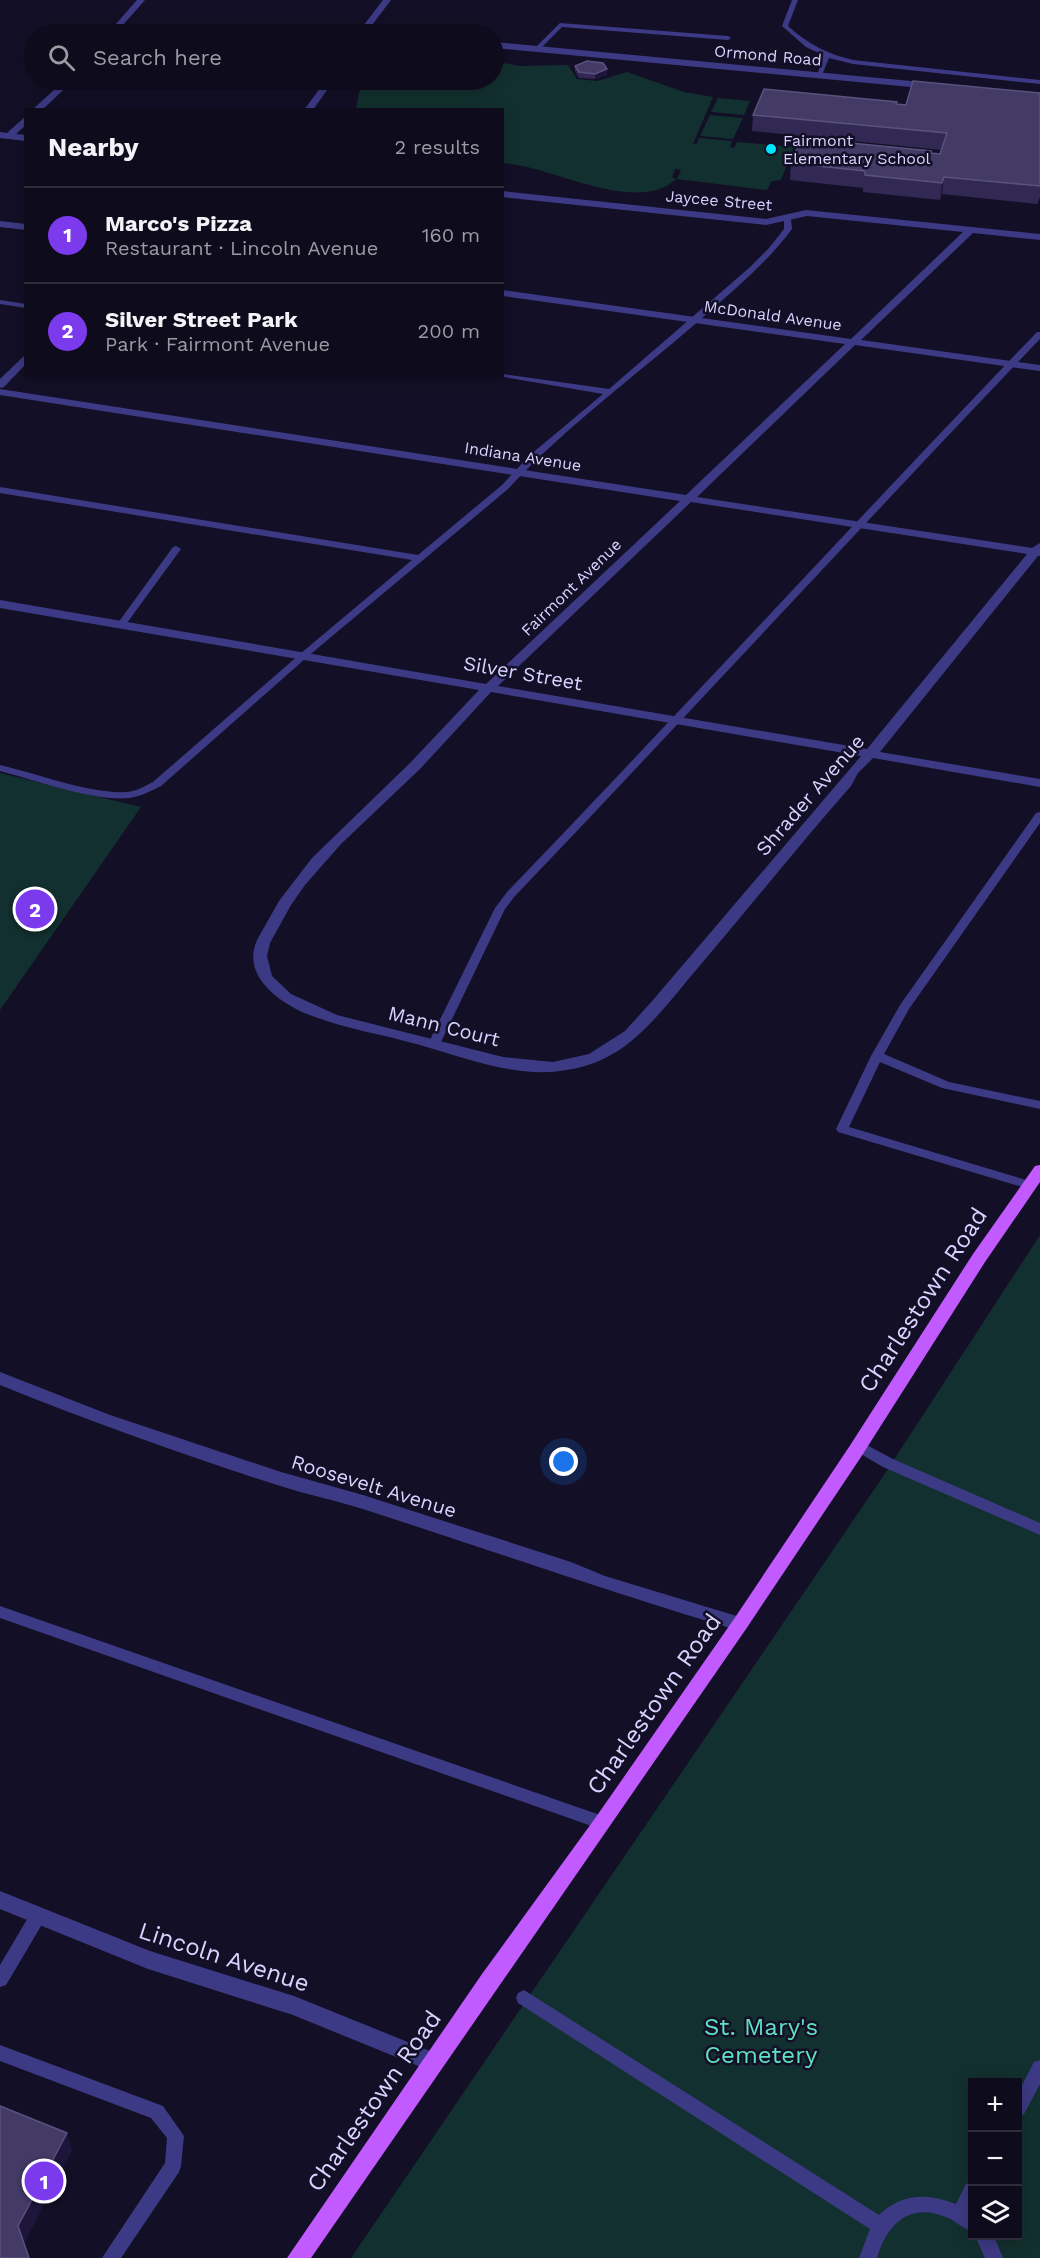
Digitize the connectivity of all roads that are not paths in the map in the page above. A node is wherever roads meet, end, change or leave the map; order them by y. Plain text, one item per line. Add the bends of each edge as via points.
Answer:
1 (141, 0) edge
2 (387, 0) edge
3 (795, 0) edge
4 (120, 24) edge
5 (369, 24) edge
6 (728, 38) dead end
7 (504, 46) edge
8 (537, 49) junction
9 (826, 56) junction
10 (819, 75) junction
11 (1040, 82) edge
12 (937, 86) edge
13 (58, 90) edge
14 (323, 90) edge
15 (38, 108) edge
16 (309, 108) edge
17 (24, 121) edge
18 (5, 136) edge
19 (24, 138) edge
20 (504, 194) edge
21 (787, 219) junction
22 (0, 224) edge
23 (24, 227) edge
24 (971, 230) junction
25 (1040, 237) edge
26 (504, 293) edge
27 (0, 302) edge
28 (24, 306) edge
29 (696, 320) junction
30 (1040, 334) edge
31 (853, 342) junction
32 (24, 359) edge
33 (1009, 364) junction
34 (1040, 368) edge
35 (504, 376) edge
36 (0, 385) edge
37 (0, 392) edge
38 (610, 392) junction
39 (517, 472) junction
40 (0, 490) edge
41 (689, 499) junction
42 (859, 525) junction
43 (176, 549) dead end
44 (1038, 551) edge
45 (419, 558) junction
46 (0, 604) edge
47 (121, 625) junction
48 (303, 656) junction
49 (490, 687) junction
50 (678, 720) junction
51 (869, 753) junction
52 (0, 768) edge
53 (1040, 783) edge
54 (1040, 815) edge
55 (286, 997) joint
56 (434, 1044) junction
57 (877, 1056) junction
58 (597, 1057) joint
59 (1040, 1105) edge
60 (1035, 1178) edge
61 (0, 1378) edge
62 (859, 1446) junction
63 (1040, 1529) edge
64 (0, 1612) edge
65 (740, 1624) junction
66 (603, 1823) junction
67 (0, 1900) edge
68 (38, 1916) junction
69 (0, 1980) edge
70 (524, 1998) dead end
71 (0, 2053) edge
72 (433, 2062) junction
73 (1040, 2068) edge
74 (1022, 2099) edge
75 (966, 2218) edge
76 (880, 2225) junction
77 (987, 2240) edge
78 (111, 2258) edge
79 (298, 2258) edge
80 (868, 2258) edge
81 (994, 2258) edge

1 - 4 street
2 - 5 street
3 - 9 lane via 785,26 805,45
6 - 8 lane via 560,25
7 - 8 street, Ormond Road
8 - 10 street, Ormond Road
9 - 10 lane
9 - 11 lane
10 - 12 street, Ormond Road
13 - 15 street
14 - 16 street
17 - 18 street
18 - 19 street
20 - 21 street, Jaycee Street via 766,222
21 - 24 street, Jaycee Street via 806,213
21 - 29 lane via 788,229 772,250
22 - 23 street
24 - 25 street, Jaycee Street
24 - 31 street, Fairmont Avenue
26 - 29 street, McDonald Avenue
27 - 28 lane
29 - 31 street, McDonald Avenue
29 - 38 lane
30 - 33 lane
31 - 33 street, McDonald Avenue
31 - 41 street, Fairmont Avenue
32 - 36 street
33 - 34 street, McDonald Avenue
33 - 42 lane
35 - 38 lane
37 - 39 street, Indiana Avenue
38 - 39 lane
39 - 41 street, Indiana Avenue
39 - 45 lane
40 - 45 lane
41 - 42 street, Indiana Avenue
41 - 49 street, Fairmont Avenue
42 - 44 street, Indiana Avenue
42 - 50 lane
43 - 47 lane
44 - 51 street, Shrader Avenue
45 - 48 lane
46 - 47 street, Silver Street
47 - 48 street, Silver Street
48 - 49 street, Silver Street
48 - 52 lane via 157,784 143,791 105,794
49 - 50 street, Silver Street
49 - 55 street, Fairmont Avenue via 330,848 282,906 261,948 260,962 264,975
50 - 51 street, Silver Street
50 - 56 lane via 500,908
51 - 53 street, Silver Street
51 - 58 street, Shrader Avenue via 668,995 630,1034
54 - 57 lane via 904,1008
55 - 56 street, Mann Court via 327,1016
56 - 58 street, Mann Court via 530,1067 553,1067
57 - 59 lane via 945,1085
57 - 60 lane via 842,1129
60 - 62 main road, Charlestown Road
61 - 65 street, Roosevelt Avenue via 126,1428
62 - 63 lane via 888,1463
62 - 65 main road, Charlestown Road
64 - 66 lane
65 - 66 main road, Charlestown Road
66 - 72 main road, Charlestown Road
67 - 68 street, Lincoln Avenue
68 - 69 lane
68 - 72 street, Lincoln Avenue via 148,1960 294,2006
70 - 76 lane
71 - 78 lane via 157,2112 176,2136 173,2166
72 - 79 main road, Charlestown Road
73 - 74 lane
75 - 76 lane via 942,2205 925,2203 892,2213
76 - 80 lane
77 - 81 lane

